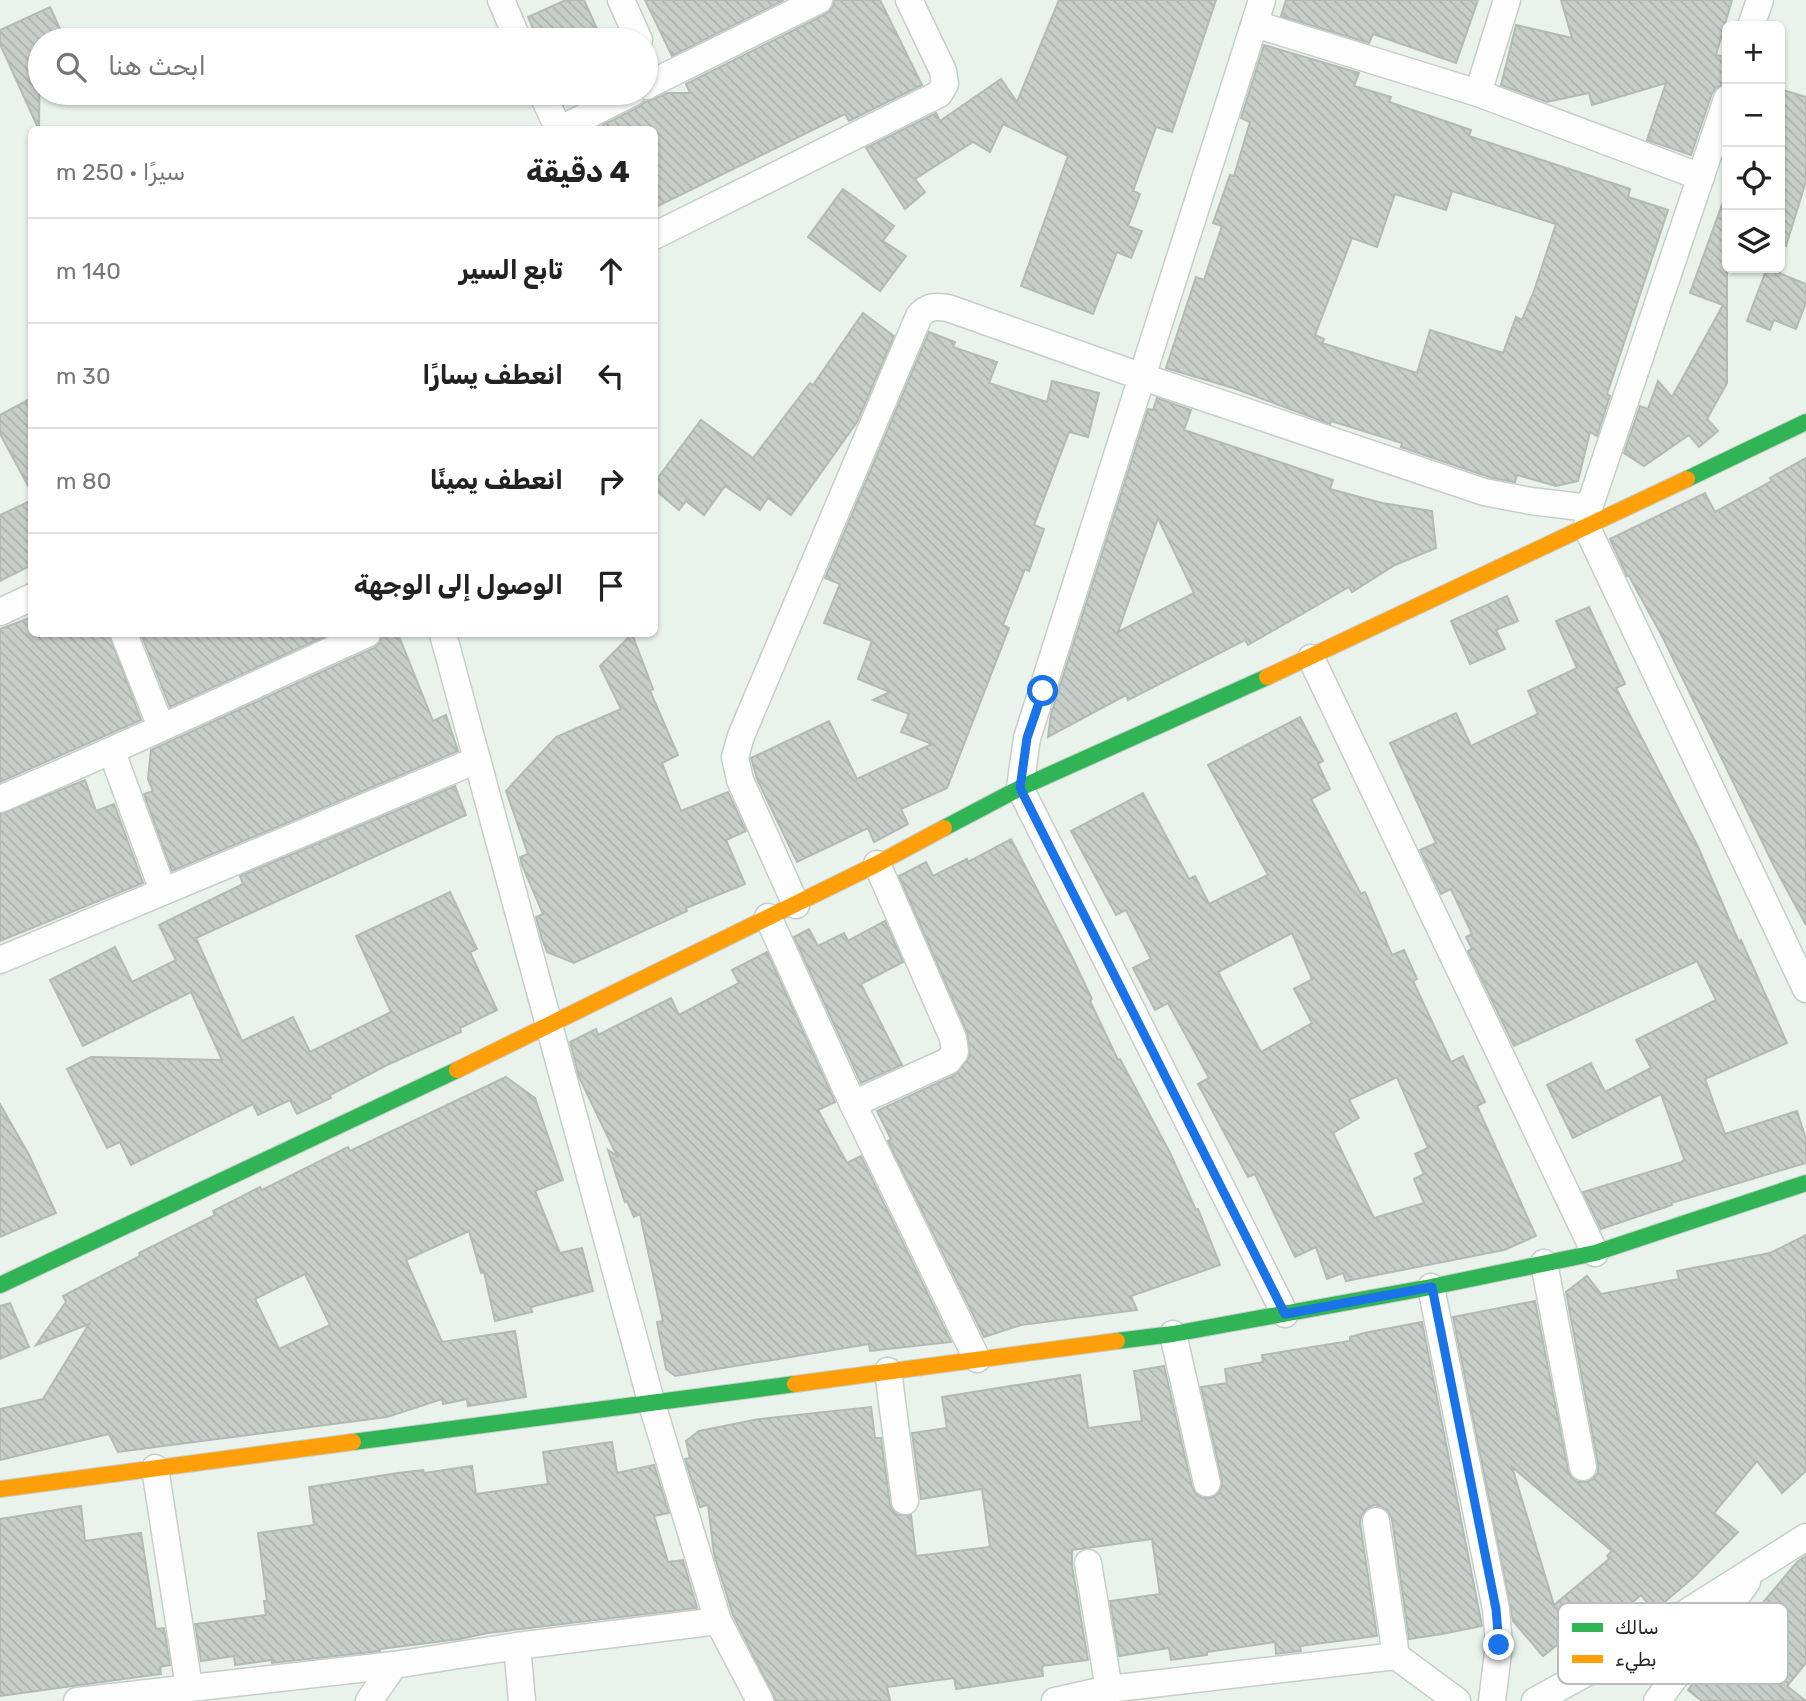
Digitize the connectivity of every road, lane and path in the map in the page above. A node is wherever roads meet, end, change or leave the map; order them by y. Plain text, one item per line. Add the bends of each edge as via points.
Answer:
1 (501, 0) edge
2 (621, 0) edge
3 (819, 0) edge
4 (909, 0) edge
5 (1507, 0) edge
6 (1760, 0) edge
7 (1259, 12) edge
8 (1753, 21) edge
9 (513, 28) edge
10 (634, 28) edge
11 (658, 80) edge
12 (1478, 93) junction
13 (548, 105) edge
14 (608, 105) edge
15 (1722, 114) edge
16 (557, 126) edge
17 (567, 126) edge
18 (1701, 177) junction
19 (658, 234) edge
20 (1143, 377) junction
21 (1806, 422) edge
22 (1588, 518) junction
23 (28, 599) edge
24 (0, 612) edge
25 (125, 637) edge
26 (360, 637) edge
27 (444, 637) edge
28 (1311, 658) junction
29 (161, 727) junction
30 (112, 752) junction
31 (477, 760) junction
32 (1020, 788) junction
33 (0, 799) edge
34 (877, 864) junction
35 (163, 891) junction
36 (796, 905) junction
37 (768, 917) junction
38 (0, 960) edge
39 (1806, 989) edge
40 (548, 1027) junction
41 (853, 1104) junction
42 (1806, 1183) edge
43 (1595, 1252) junction
44 (1544, 1263) junction
45 (0, 1285) edge
46 (1432, 1287) junction
47 (1285, 1314) junction
48 (1173, 1334) junction
49 (977, 1359) junction
50 (888, 1371) junction
51 (651, 1401) junction
52 (1583, 1467) dead end
53 (155, 1468) junction
54 (1207, 1483) dead end
55 (0, 1489) edge
56 (905, 1501) dead end
57 (1376, 1521) dead end
58 (1806, 1537) edge
59 (1088, 1563) dead end
60 (1758, 1569) junction
61 (1703, 1603) edge
62 (1732, 1603) edge
63 (718, 1621) junction
64 (517, 1646) junction
65 (1396, 1656) junction
66 (394, 1665) junction
67 (1566, 1684) edge
68 (1670, 1684) edge
69 (189, 1687) junction
70 (1109, 1689) junction
71 (77, 1701) edge
72 (369, 1701) edge
73 (522, 1701) edge
74 (761, 1701) edge
75 (1055, 1701) edge
76 (1457, 1701) edge
77 (1492, 1701) edge
78 (1535, 1701) edge
79 (1657, 1701) edge

1 - 9 street
2 - 10 street
3 - 11 street
4 - 19 street via 943,71 945,84 939,94
5 - 12 street
6 - 8 street
7 - 12 street
7 - 20 street
12 - 18 street
13 - 16 street
14 - 17 street
15 - 18 street
18 - 22 street
20 - 22 street via 1484,492
20 - 32 street via 1027,738
20 - 36 street via 948,308 927,308 919,316 735,757 740,780
21 - 22 street
22 - 28 street
22 - 39 street
23 - 24 street
25 - 29 street
26 - 29 street
27 - 31 street
28 - 32 street
28 - 43 street
29 - 30 street
30 - 33 street
30 - 35 street
31 - 35 street
31 - 40 street
32 - 34 street
32 - 47 street
34 - 36 street
34 - 41 street via 953,1038 955,1052 948,1061
35 - 38 street
36 - 37 street
37 - 40 street
37 - 41 street
40 - 45 street
40 - 51 street
41 - 49 street
42 - 43 street
43 - 44 street
44 - 46 street
44 - 52 street
46 - 47 street
46 - 77 street via 1496,1609 1499,1645
47 - 48 street
48 - 49 street
48 - 54 street
49 - 50 street
50 - 51 street
50 - 56 street
51 - 53 street
51 - 63 street
53 - 55 street
53 - 69 street
57 - 65 street
58 - 60 street
59 - 70 street
60 - 61 street
60 - 62 street
63 - 64 street
63 - 74 street
64 - 66 street
64 - 73 street
65 - 70 street
65 - 76 street
66 - 69 street
66 - 72 street
67 - 78 street
68 - 79 street
69 - 71 street
70 - 75 street

